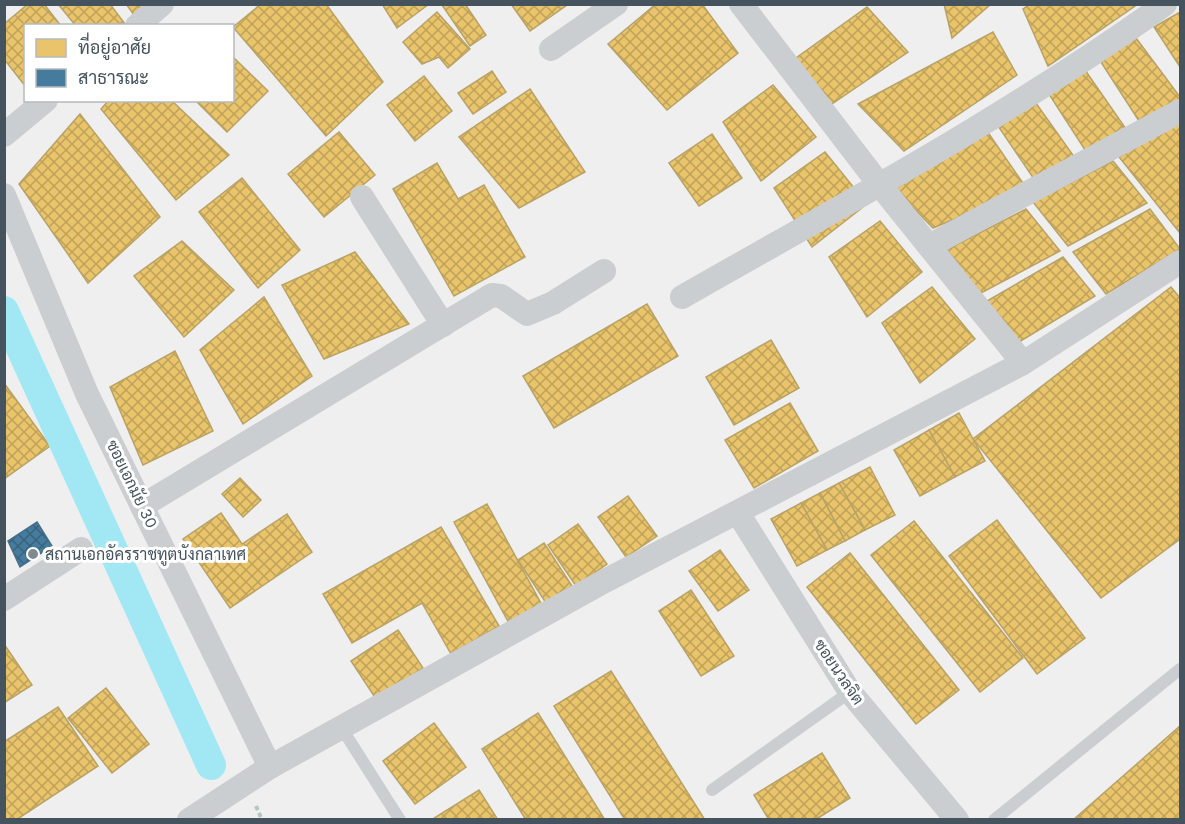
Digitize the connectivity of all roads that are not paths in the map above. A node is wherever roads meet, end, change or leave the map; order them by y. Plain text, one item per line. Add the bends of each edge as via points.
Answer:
1 (162, 4) edge
2 (615, 4) edge
3 (741, 4) edge
4 (1165, 4) edge
5 (139, 24) edge
6 (551, 49) dead end
7 (44, 102) edge
8 (1180, 111) edge
9 (4, 135) edge
10 (879, 184) junction
11 (4, 195) edge
12 (362, 197) dead end
13 (929, 246) junction
14 (1180, 262) edge
15 (604, 271) dead end
16 (682, 297) dead end
17 (443, 325) junction
18 (1023, 363) junction
19 (142, 506) junction
20 (738, 513) junction
21 (81, 549) dead end
22 (4, 599) edge
23 (1180, 669) edge
24 (850, 692) junction
25 (341, 728) junction
26 (270, 767) junction
27 (712, 790) dead end
28 (189, 819) edge
29 (400, 819) edge
30 (957, 819) edge
31 (994, 819) edge

1 - 5 street
2 - 6 street
3 - 10 street
4 - 10 street via 1098,52
7 - 9 street
8 - 13 street
10 - 13 street
10 - 16 street
11 - 19 street, ซอยเอกมัย 30 via 87,394
12 - 17 street
13 - 18 street
14 - 18 street
15 - 17 street via 553,303 527,314 496,295
17 - 19 street
18 - 20 street
19 - 26 street, ซอยเอกมัย 30
20 - 24 street, ซอยนวลจิต
20 - 25 street via 603,582
21 - 22 street
23 - 31 lane
24 - 27 lane
24 - 30 street, ซอยนวลจิต
25 - 26 street
25 - 29 lane
26 - 28 street

